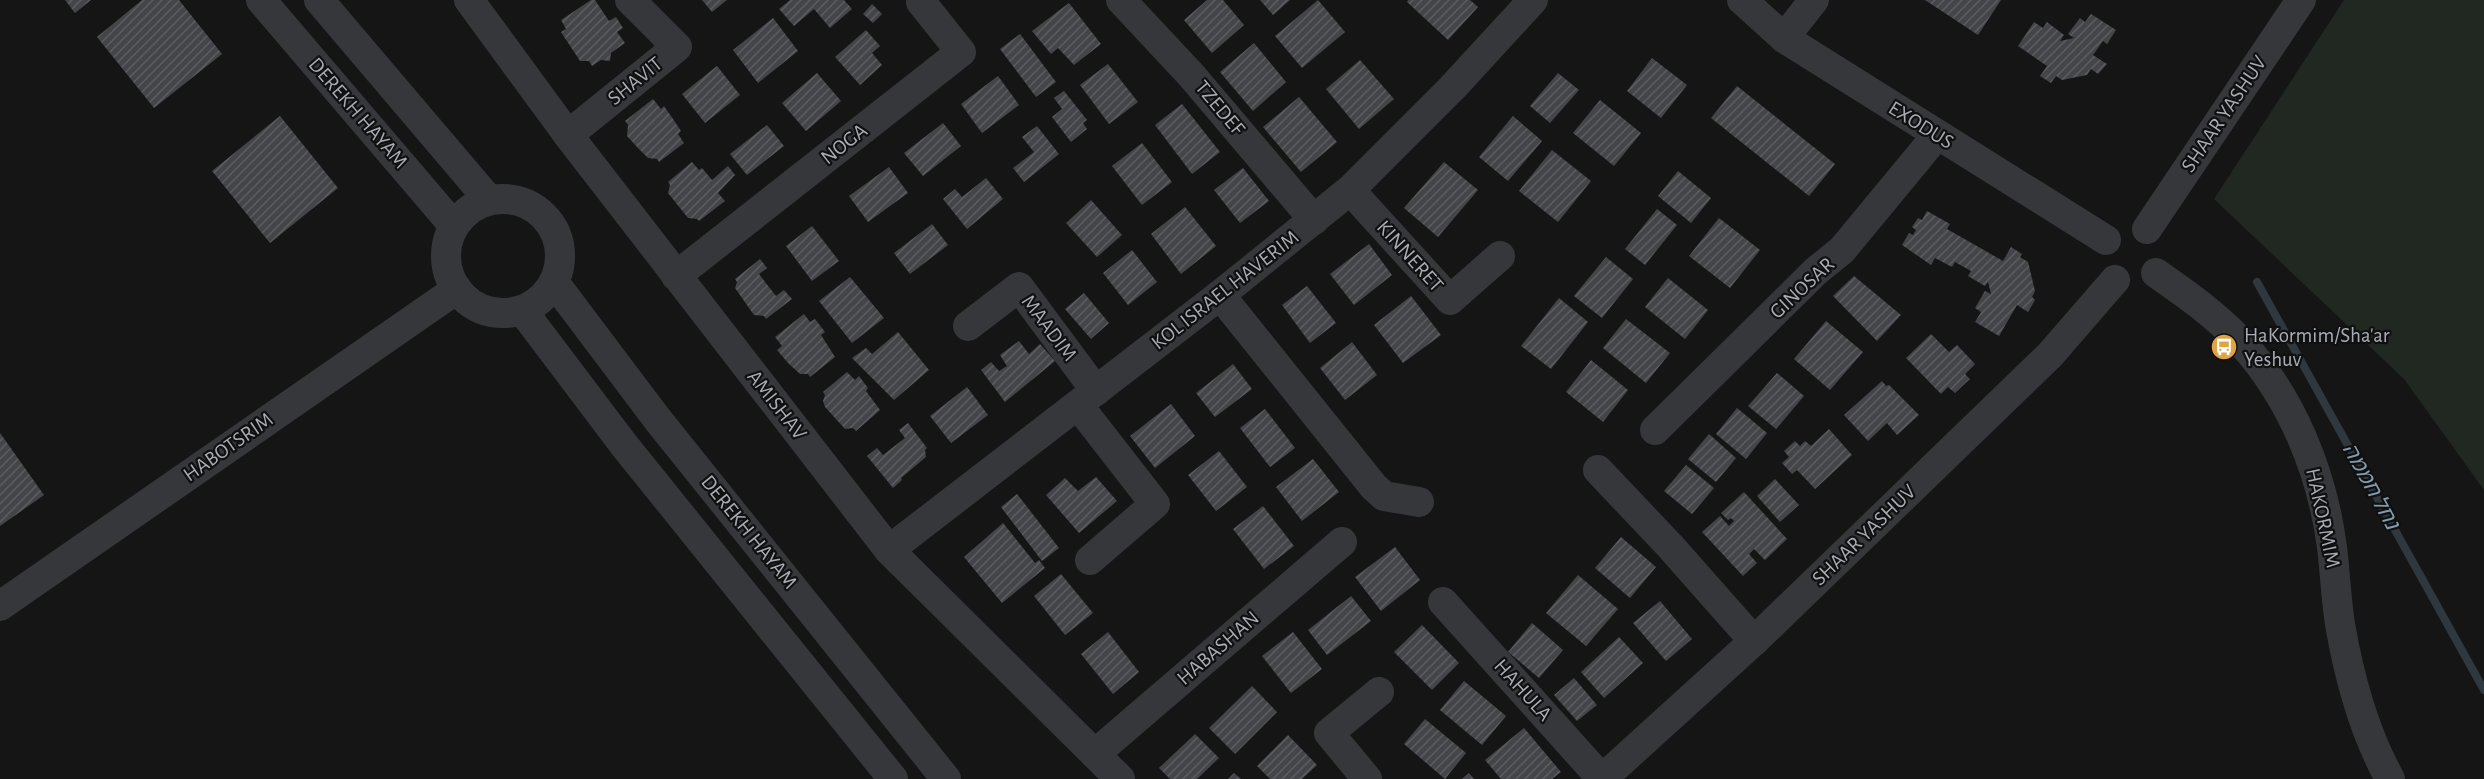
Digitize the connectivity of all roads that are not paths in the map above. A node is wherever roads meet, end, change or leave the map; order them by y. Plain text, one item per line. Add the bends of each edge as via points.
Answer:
1 (261, 0) edge
2 (319, 0) edge
3 (469, 0) edge
4 (630, 0) edge
5 (1121, 0) edge
6 (1533, 0) edge
7 (1742, 0) edge
8 (1814, 0) edge
9 (2301, 0) edge
10 (921, 2) dead end
11 (1784, 38) junction
12 (568, 135) junction
13 (1937, 135) junction
14 (1350, 190) junction
15 (489, 200) junction
16 (1314, 220) junction
17 (454, 226) junction
18 (2147, 229) junction
19 (2106, 240) junction
20 (1500, 256) dead end
21 (2156, 273) junction
22 (676, 276) junction
23 (2115, 280) junction
24 (554, 282) junction
25 (457, 289) junction
26 (1220, 295) junction
27 (522, 310) junction
28 (968, 326) dead end
29 (1087, 398) junction
30 (1655, 430) dead end
31 (1598, 470) dead end
32 (1419, 502) dead end
33 (1342, 542) dead end
34 (889, 550) junction
35 (1090, 560) dead end
36 (1443, 602) dead end
37 (0, 606) edge
38 (1754, 641) junction
39 (1379, 692) dead end
40 (1095, 754) junction
41 (893, 779) edge
42 (946, 779) edge
43 (1120, 779) edge
44 (1366, 779) edge
45 (1602, 779) edge
46 (2390, 779) edge

1 - 17 street, DEREKH HAYAM
2 - 15 street, DEREKH HAYAM
3 - 12 street, AMISHAV
4 - 12 street, SHAVIT via 677,46
5 - 16 street, TZEDEF via 1192,76
6 - 14 street, KOL ISRAEL HAVERIM
7 - 11 street, EXODUS
8 - 11 street
9 - 18 street, SHAAR YASHUV
10 - 22 street, NOGA via 961,52
11 - 13 street, EXODUS
12 - 22 street, AMISHAV
13 - 19 street, EXODUS
13 - 30 street, GINOSAR via 1842,250
14 - 16 street, KOL ISRAEL HAVERIM
14 - 20 street, KINNERET via 1450,300
15 - 17 street via 471,208
15 - 24 street via 527,204 548,220 558,237 561,257
16 - 26 street, KOL ISRAEL HAVERIM
17 - 25 street via 446,246 446,264
18 - 19 street via 2127,225
18 - 21 street via 2155,235 2162,254
19 - 23 street via 2104,266
21 - 23 street via 2141,284
21 - 46 street, HAKORMIM via 2200,303 2241,341 2272,381 2297,427 2318,478 2355,694
22 - 34 street, AMISHAV
23 - 38 street, SHAAR YASHUV via 2050,355
24 - 27 street via 538,302
24 - 42 street, DEREKH HAYAM via 658,420
25 - 27 street via 467,302 484,311 509,314
25 - 37 street, HABOTSRIM
26 - 29 street, KOL ISRAEL HAVERIM
26 - 32 street via 1374,487 1384,496
27 - 41 street, DEREKH HAYAM via 624,445
28 - 29 street, MAADIM via 1019,287
29 - 34 street, KOL ISRAEL HAVERIM
29 - 35 street via 1155,504
31 - 38 street
33 - 40 street, HABASHAN
34 - 40 street, AMISHAV
36 - 45 street, HAHULA
38 - 45 street, SHAAR YASHUV
39 - 44 street via 1329,733
40 - 43 street, AMISHAV

